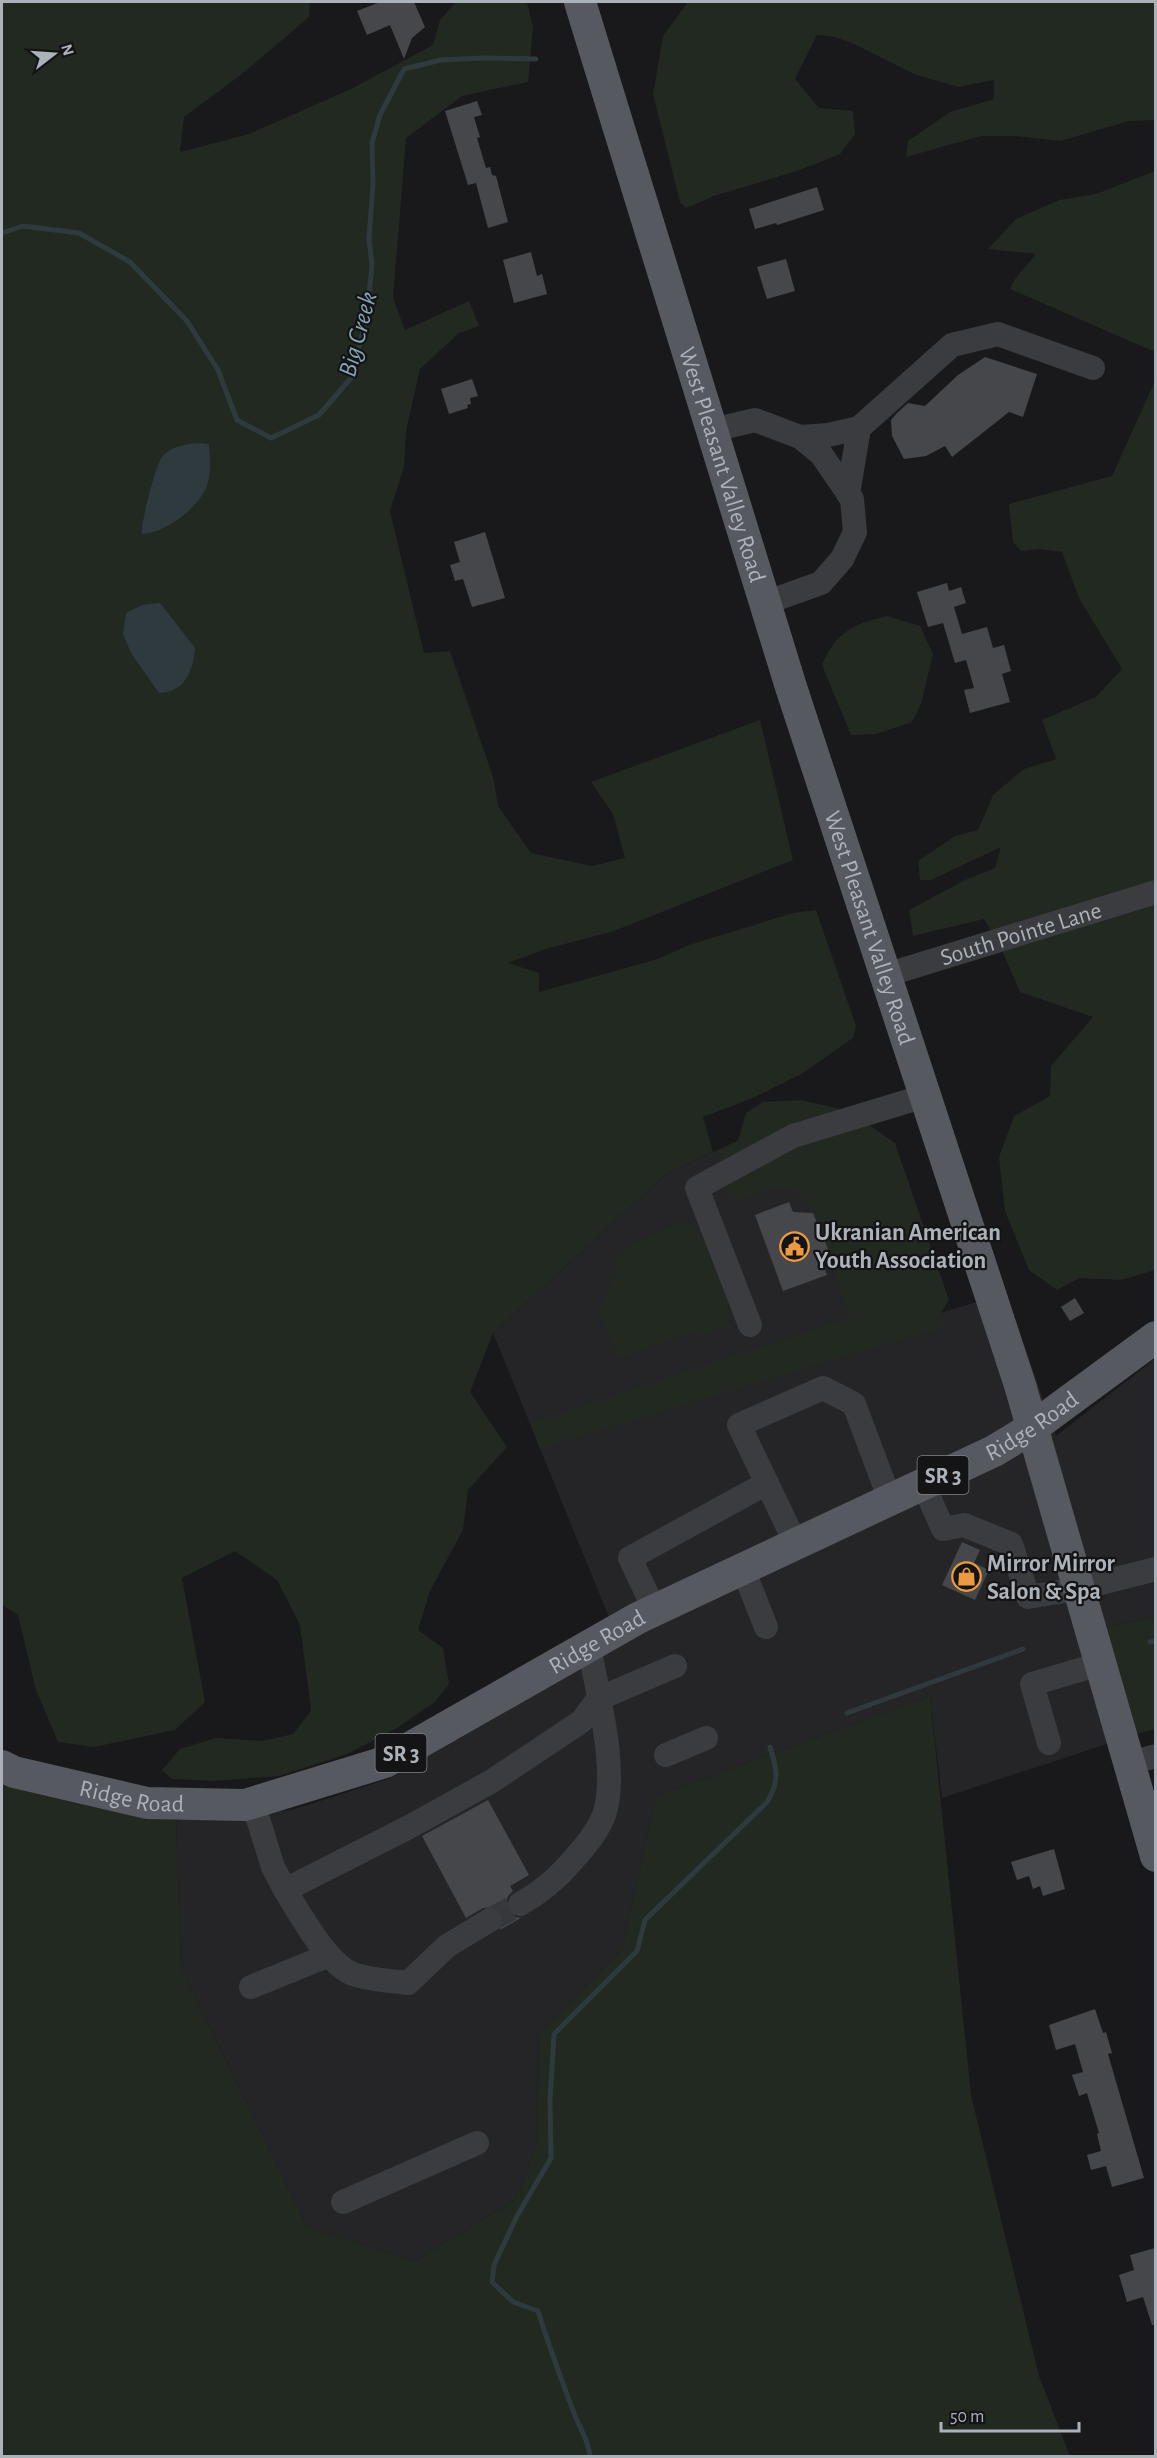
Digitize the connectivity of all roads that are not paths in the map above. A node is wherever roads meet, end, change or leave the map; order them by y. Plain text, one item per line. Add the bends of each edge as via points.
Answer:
1 (580, 2) edge
2 (1093, 369) dead end
3 (859, 428) junction
4 (713, 430) junction
5 (800, 437) junction
6 (848, 494) junction
7 (765, 603) junction
8 (1155, 892) edge
9 (886, 975) junction
10 (925, 1096) junction
11 (750, 1325) dead end
12 (1155, 1337) edge
13 (1032, 1428) junction
14 (766, 1483) junction
15 (923, 1484) junction
16 (890, 1500) junction
17 (796, 1544) junction
18 (743, 1569) junction
19 (1155, 1569) edge
20 (1077, 1589) junction
21 (655, 1611) junction
22 (766, 1627) dead end
23 (589, 1646) junction
24 (1100, 1664) junction
25 (675, 1666) dead end
26 (598, 1699) junction
27 (706, 1738) dead end
28 (1049, 1743) dead end
29 (666, 1755) dead end
30 (1142, 1760) edge
31 (2, 1766) edge
32 (253, 1803) junction
33 (1155, 1856) edge
34 (285, 1890) junction
35 (520, 1904) tunnel mouth
36 (490, 1920) tunnel mouth
37 (327, 1956) junction
38 (250, 1988) dead end
39 (477, 2143) dead end
40 (343, 2202) dead end

1 - 4 main road, West Pleasant Valley Road
2 - 3 street via 998,333 952,345
3 - 5 street
3 - 6 street
4 - 5 street via 755,420
4 - 7 main road, West Pleasant Valley Road
5 - 6 street via 821,454
6 - 7 street via 852,499 855,532 842,559 821,583
7 - 9 main road, West Pleasant Valley Road
8 - 9 street, South Pointe Lane
9 - 10 main road, West Pleasant Valley Road
10 - 11 street via 793,1136 697,1188
10 - 13 main road, West Pleasant Valley Road
12 - 13 main road, Ridge Road / SR 3
13 - 15 main road, Ridge Road / SR 3 via 994,1451
13 - 20 main road, West Pleasant Valley Road
14 - 16 street via 739,1425 823,1388 854,1404
14 - 17 street
14 - 21 street via 630,1558
15 - 16 main road, Ridge Road / SR 3
15 - 20 street via 943,1529 964,1525 1011,1544 1028,1597
16 - 17 main road, Ridge Road / SR 3
17 - 18 main road, Ridge Road / SR 3
18 - 21 main road, Ridge Road / SR 3
18 - 22 street
19 - 20 street
20 - 24 main road, West Pleasant Valley Road
21 - 23 main road, Ridge Road / SR 3
23 - 26 street
23 - 32 main road, Ridge Road / SR 3 via 384,1762
24 - 28 street via 1032,1684
24 - 30 main road, West Pleasant Valley Road
25 - 26 street
26 - 34 street via 582,1721 492,1780
26 - 35 street via 608,1773 605,1813 591,1839 556,1879
27 - 29 street
30 - 33 main road, West Pleasant Valley Road
31 - 32 main road, Ridge Road / SR 3 via 147,1803
32 - 34 street via 273,1867
34 - 37 street
36 - 37 street via 447,1946 408,1983 354,1975
37 - 38 street
39 - 40 street

